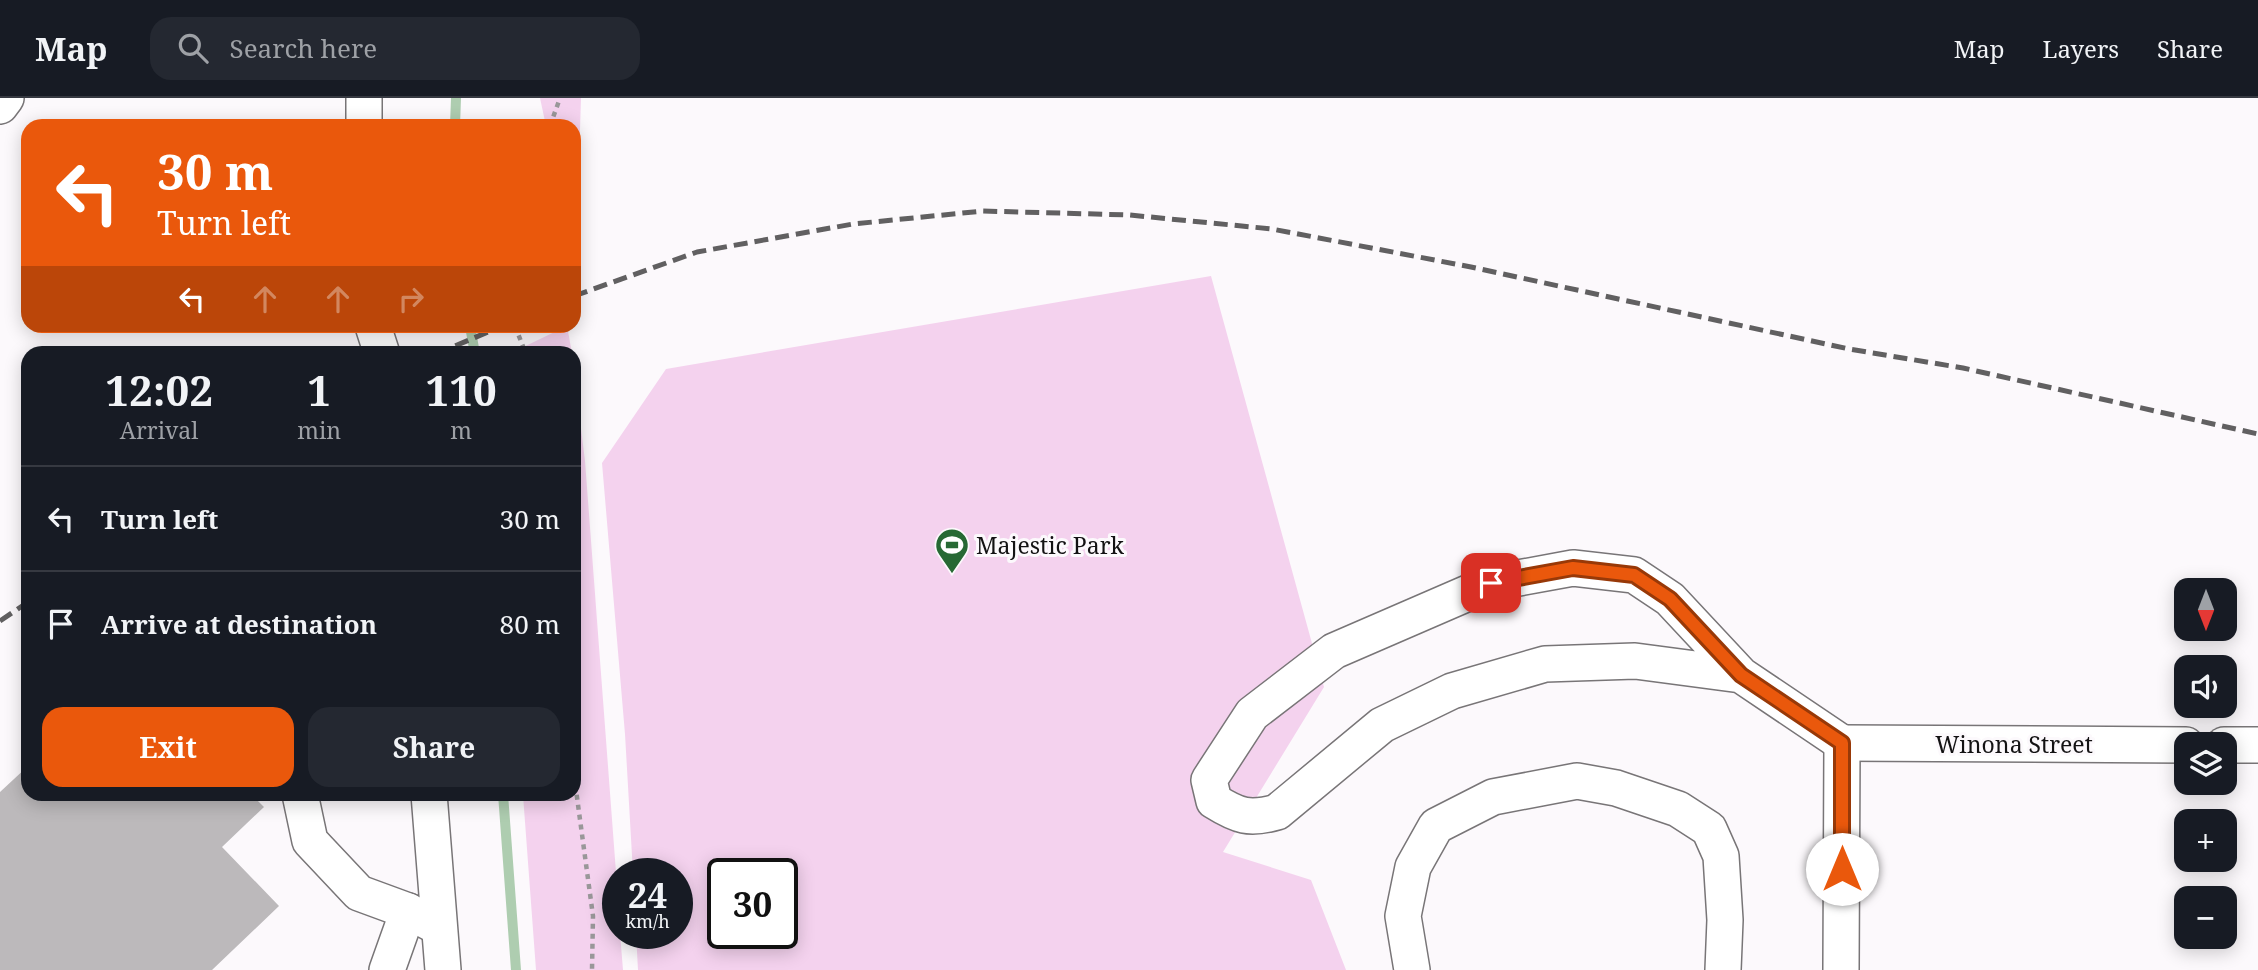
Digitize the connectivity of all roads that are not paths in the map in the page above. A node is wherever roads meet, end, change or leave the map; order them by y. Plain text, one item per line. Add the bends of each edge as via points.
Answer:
1 (6, 98) edge
2 (364, 98) edge
3 (0, 106) edge
4 (364, 119) edge
5 (1741, 675) junction
6 (1842, 743) junction
7 (2174, 745) edge
8 (2237, 745) edge
9 (2258, 745) edge
10 (301, 801) edge
11 (429, 801) edge
12 (408, 911) junction
13 (438, 927) junction
14 (387, 970) edge
15 (443, 970) edge
16 (1412, 970) edge
17 (1723, 970) edge
18 (1841, 970) edge

1 - 3 street
2 - 4 street
5 - 5 street via 1670,599 1634,575 1573,568 1491,583 1334,650 1252,714 1209,780 1214,801 1234,814 1258,817 1277,812 1382,725 1452,691 1545,664 1635,662
5 - 6 street
6 - 7 street, Winona Street
6 - 18 street
8 - 9 street
10 - 12 street via 310,841 359,893
11 - 13 street
12 - 13 street
12 - 14 street
13 - 15 street
16 - 17 street via 1403,916 1413,867 1436,826 1493,797 1577,781 1616,788 1678,809 1709,829 1721,856

